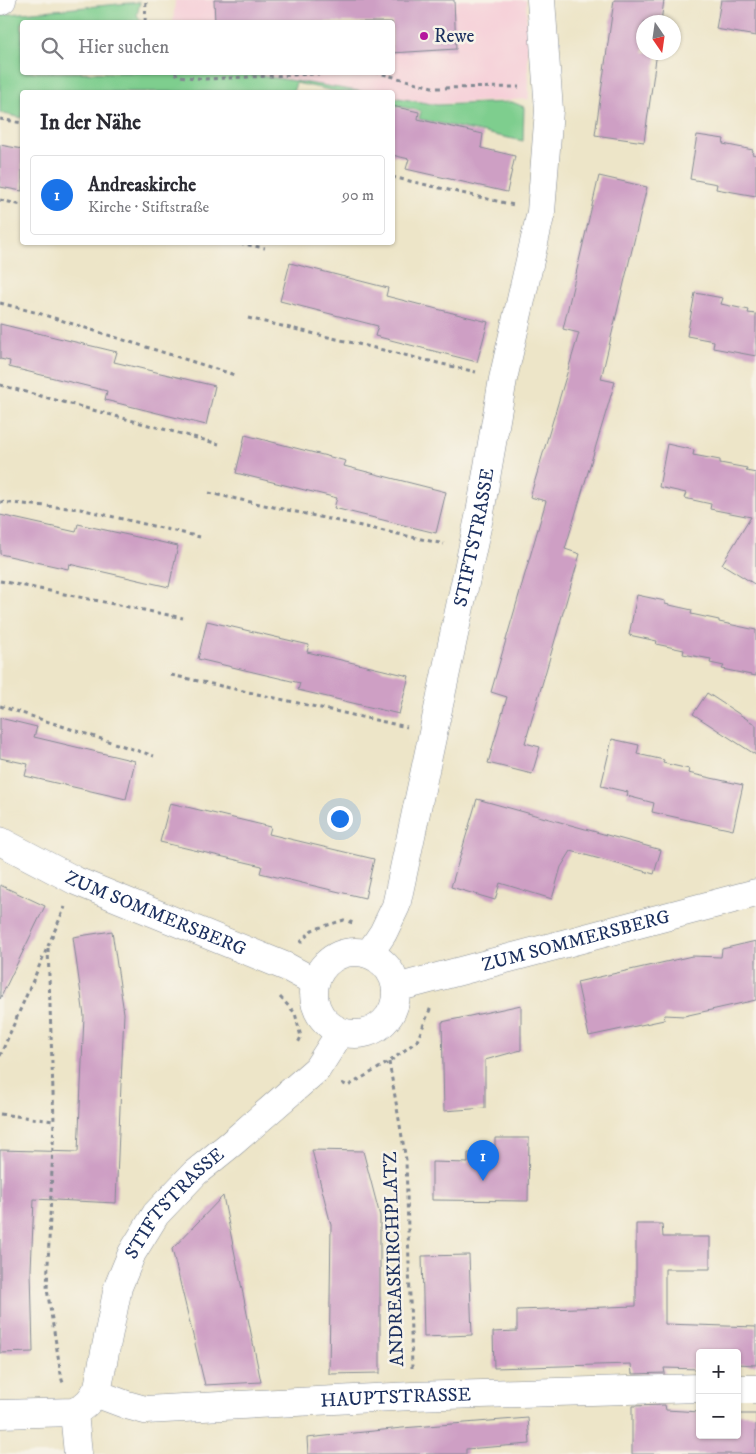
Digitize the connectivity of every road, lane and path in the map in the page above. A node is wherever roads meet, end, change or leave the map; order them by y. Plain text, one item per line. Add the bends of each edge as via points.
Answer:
1 (146, 0) edge
2 (541, 0) edge
3 (146, 20) edge
4 (177, 75) edge
5 (292, 75) edge
6 (386, 75) edge
7 (548, 99) junction
8 (0, 119) edge
9 (20, 123) edge
10 (395, 178) edge
11 (0, 200) edge
12 (20, 204) edge
13 (542, 212) junction
14 (248, 245) edge
15 (265, 248) dead end
16 (0, 303) edge
17 (248, 318) dead end
18 (235, 375) dead end
19 (503, 379) junction
20 (0, 384) edge
21 (219, 444) dead end
22 (209, 494) dead end
23 (0, 502) edge
24 (200, 537) dead end
25 (472, 550) junction
26 (0, 581) edge
27 (183, 618) dead end
28 (171, 675) dead end
29 (0, 706) edge
30 (433, 733) junction
31 (154, 756) dead end
32 (0, 842) edge
33 (76, 881) junction
34 (756, 891) edge
35 (48, 948) junction
36 (369, 954) junction
37 (315, 982) junction
38 (396, 988) junction
39 (434, 1001) dead end
40 (340, 1033) junction
41 (0, 1056) edge
42 (389, 1062) junction
43 (317, 1069) junction
44 (0, 1114) edge
45 (54, 1121) junction
46 (696, 1388) edge
47 (741, 1389) edge
48 (756, 1389) edge
49 (96, 1393) junction
50 (412, 1396) junction
51 (74, 1412) junction
52 (0, 1414) edge
53 (78, 1454) edge

1 - 3 path
2 - 7 street, STIFTSTRASSE
4 - 5 path via 205,79
6 - 7 path via 436,88
7 - 13 street, STIFTSTRASSE
8 - 9 path
10 - 13 path
11 - 12 path
13 - 19 street, STIFTSTRASSE
14 - 15 path
16 - 18 path
17 - 19 path
19 - 25 street, STIFTSTRASSE
20 - 21 path
22 - 25 path
23 - 24 path via 80,509
25 - 30 street, STIFTSTRASSE
26 - 27 path
28 - 30 path
29 - 31 path
30 - 36 street, STIFTSTRASSE via 396,906 384,933
32 - 33 street, ZUM SOMMERSBERG
33 - 35 path
33 - 37 street, ZUM SOMMERSBERG via 287,967
34 - 38 street, ZUM SOMMERSBERG
35 - 41 path
35 - 45 path
36 - 37 street via 340,954 325,965
36 - 38 street via 391,973
37 - 40 street via 315,1004 322,1018
38 - 40 street via 395,1002 387,1019 374,1030 358,1034
39 - 42 path via 417,1041
40 - 43 street, STIFTSTRASSE
42 - 43 path via 348,1086
42 - 50 path, ANDREASKIRCHPLATZ via 406,1160
43 - 49 street, STIFTSTRASSE via 195,1173 156,1214 132,1253 118,1287
44 - 45 path
45 - 51 path via 47,1289 62,1380
46 - 50 street, HAUPTSTRASSE
47 - 48 street
49 - 50 street, HAUPTSTRASSE via 145,1410
49 - 51 street via 85,1407
51 - 52 street
51 - 53 street

